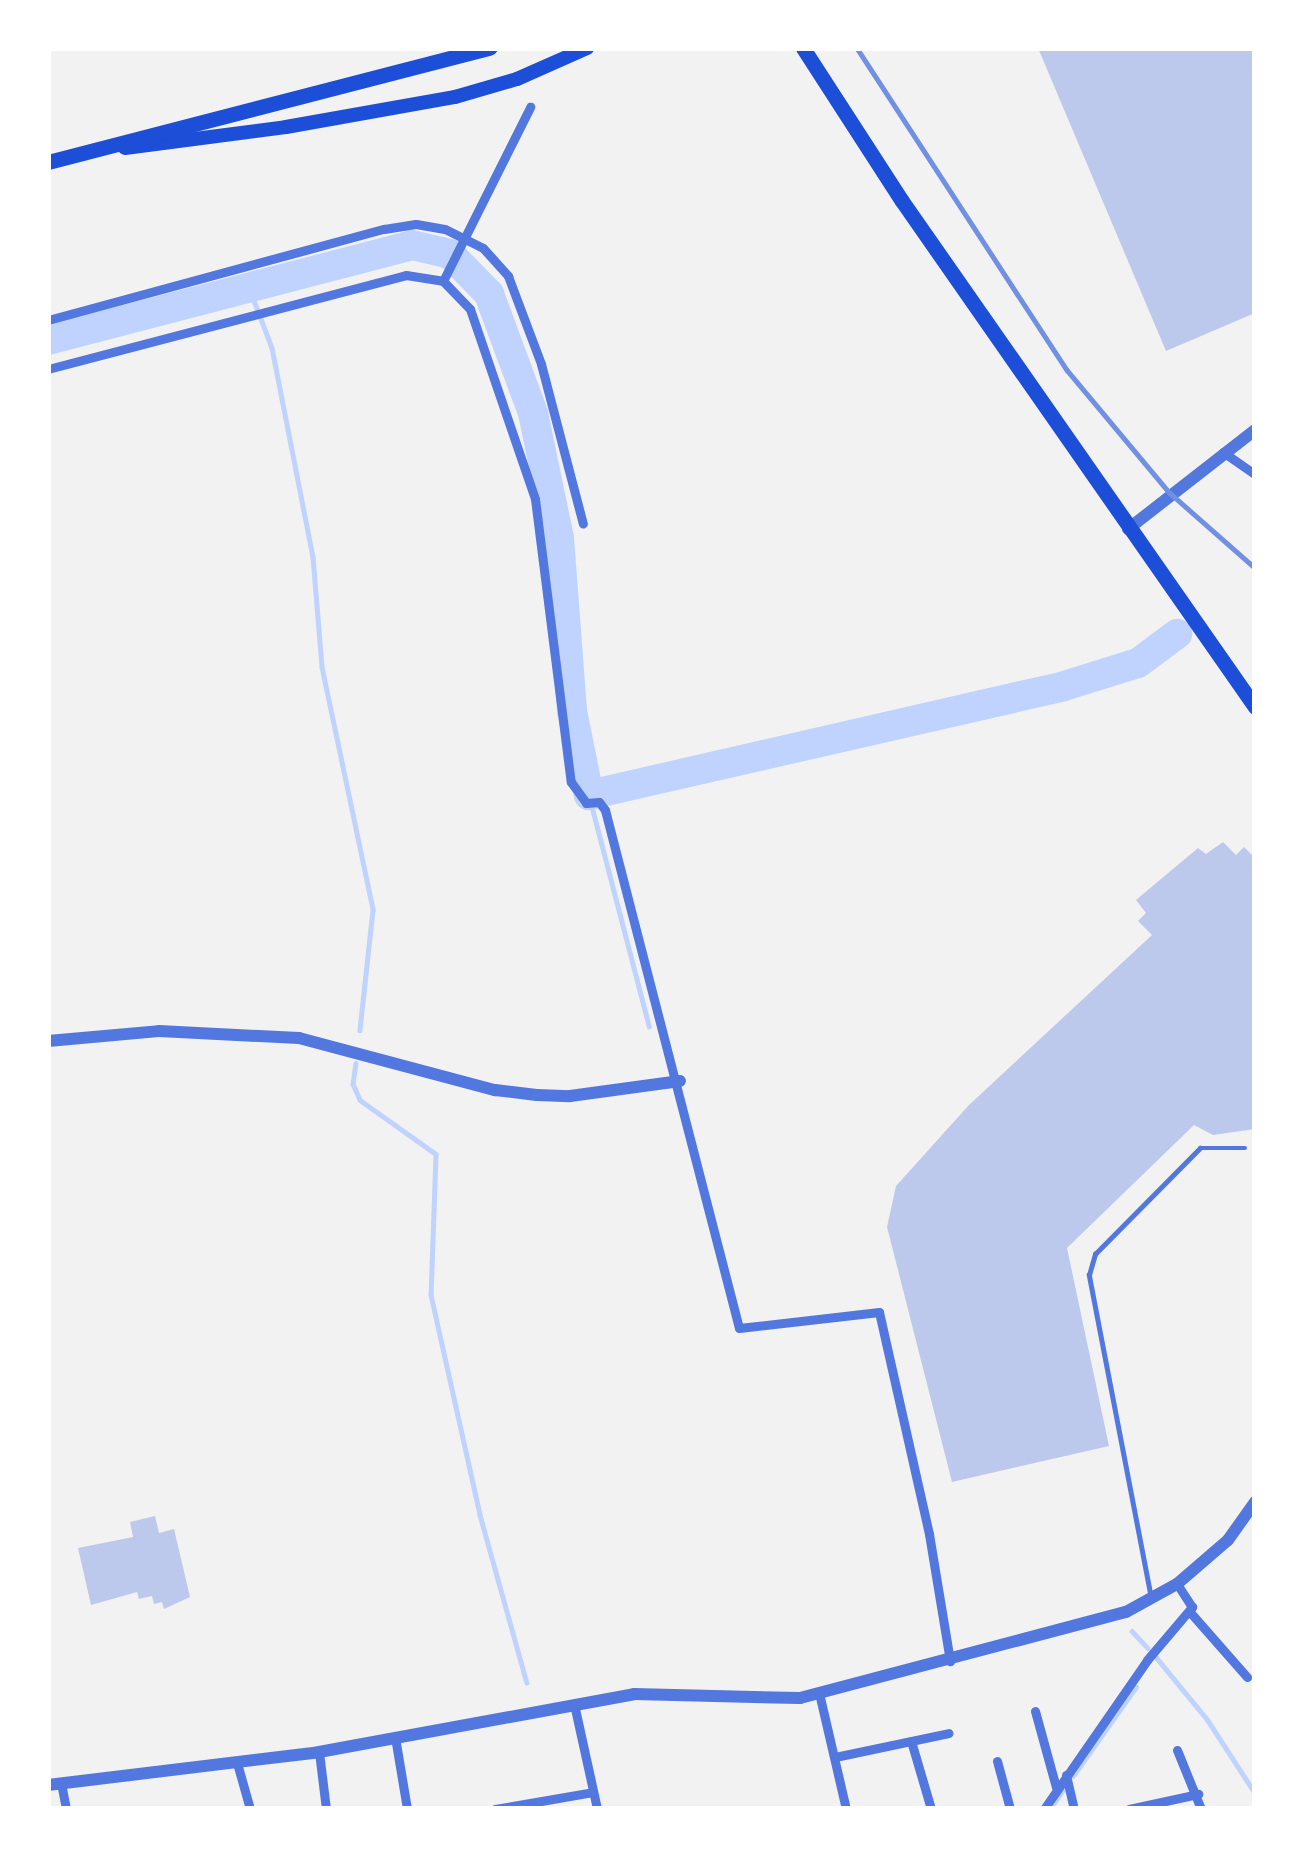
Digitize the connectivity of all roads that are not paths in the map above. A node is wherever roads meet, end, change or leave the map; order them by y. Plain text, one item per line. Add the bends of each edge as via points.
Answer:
1 (490, 48) edge
2 (587, 48) edge
3 (803, 48) edge
4 (530, 107) dead end
5 (82, 153) junction
6 (48, 162) edge
7 (463, 238) junction
8 (443, 281) junction
9 (48, 320) edge
10 (48, 369) edge
11 (1255, 430) edge
12 (1222, 452) junction
13 (1255, 474) edge
14 (583, 524) dead end
15 (1128, 529) junction
16 (1255, 707) edge
17 (48, 1041) edge
18 (675, 1081) junction
19 (1245, 1148) dead end
20 (1255, 1502) edge
21 (1177, 1584) junction
22 (1151, 1598) junction
23 (1189, 1611) junction
24 (950, 1661) junction
25 (1247, 1677) dead end
26 (819, 1693) junction
27 (574, 1704) junction
28 (1035, 1711) dead end
29 (949, 1733) dead end
30 (394, 1738) junction
31 (911, 1741) junction
32 (1177, 1750) dead end
33 (319, 1752) junction
34 (836, 1756) junction
35 (237, 1762) junction
36 (997, 1762) dead end
37 (1066, 1775) junction
38 (54, 1784) edge
39 (1056, 1787) junction
40 (593, 1792) junction
41 (1198, 1794) junction
42 (66, 1809) edge
43 (250, 1809) edge
44 (326, 1809) edge
45 (407, 1809) edge
46 (495, 1809) edge
47 (597, 1809) edge
48 (846, 1809) edge
49 (931, 1809) edge
50 (1010, 1809) edge
51 (1044, 1809) edge
52 (1074, 1809) edge
53 (1129, 1809) edge
54 (1201, 1809) edge

1 - 5 highway
2 - 5 main road via 455,97
3 - 15 highway
4 - 7 street
5 - 6 highway
7 - 8 street
7 - 9 street via 416,224 384,229
7 - 14 street via 497,262 518,299
8 - 10 street via 406,275
8 - 18 street via 470,309 535,499 571,782 586,803 599,802
11 - 12 street
12 - 13 street
12 - 15 street
15 - 16 highway
17 - 18 street via 159,1031 299,1038 537,1095
18 - 24 street via 739,1328 879,1312
19 - 22 lane via 1200,1148 1095,1254 1089,1275
20 - 21 street via 1228,1540
21 - 22 street
21 - 23 street
22 - 24 street
23 - 25 street
23 - 37 street
24 - 26 street
26 - 27 street via 634,1694
26 - 34 street
27 - 30 street
27 - 40 street
28 - 39 street
29 - 31 street
30 - 33 street
30 - 45 street
31 - 34 street
31 - 49 street
32 - 41 street
33 - 35 street
33 - 44 street
34 - 48 street
35 - 38 street
35 - 43 street
36 - 50 street
37 - 39 street
37 - 52 street
38 - 42 street
39 - 51 street
40 - 46 street
40 - 47 street
41 - 53 street
41 - 54 street

